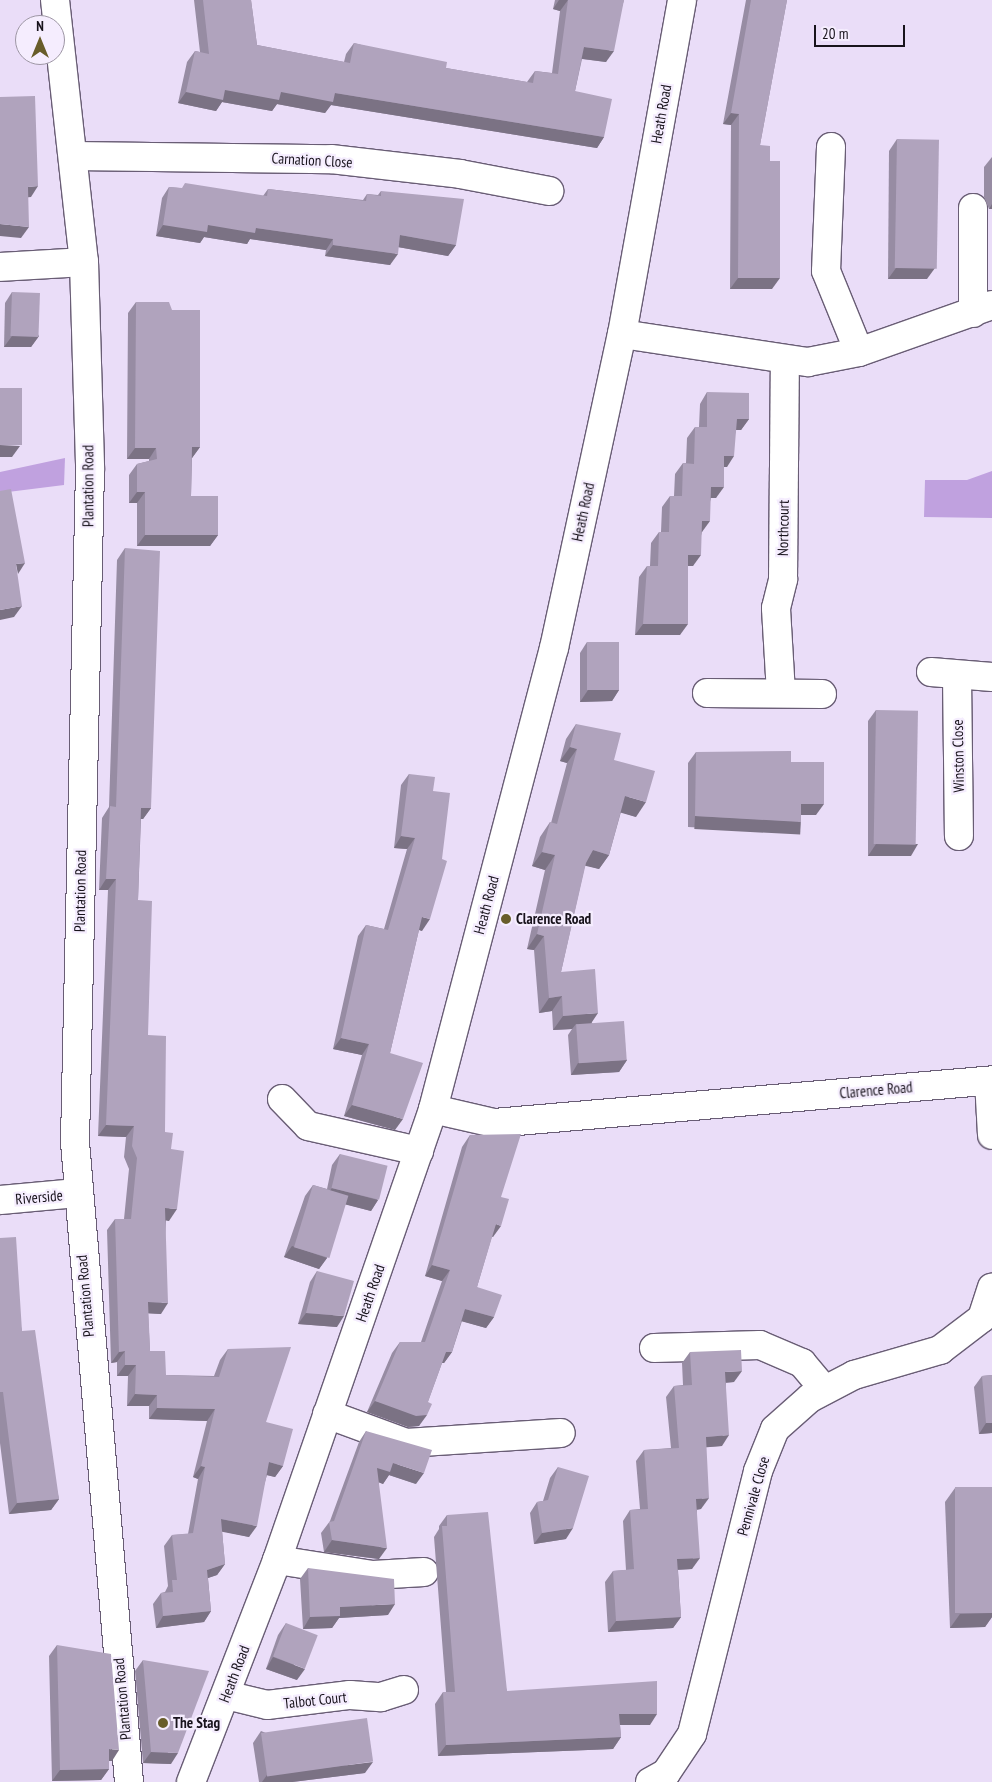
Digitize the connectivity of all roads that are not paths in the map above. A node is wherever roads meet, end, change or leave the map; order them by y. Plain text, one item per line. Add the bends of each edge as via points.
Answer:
1 (54, 0) edge
2 (682, 0) edge
3 (831, 147) dead end
4 (73, 156) junction
5 (549, 191) dead end
6 (973, 208) dead end
7 (84, 262) junction
8 (0, 267) edge
9 (983, 309) edge
10 (622, 334) junction
11 (859, 352) junction
12 (785, 362) junction
13 (931, 672) dead end
14 (957, 676) junction
15 (992, 677) edge
16 (707, 693) dead end
17 (781, 693) junction
18 (822, 694) dead end
19 (959, 836) dead end
20 (990, 1081) edge
21 (282, 1099) dead end
22 (433, 1108) junction
23 (992, 1135) edge
24 (419, 1151) junction
25 (77, 1193) junction
26 (0, 1200) edge
27 (992, 1288) edge
28 (654, 1348) dead end
29 (825, 1390) junction
30 (327, 1414) junction
31 (561, 1433) dead end
32 (277, 1560) junction
33 (424, 1572) dead end
34 (404, 1690) dead end
35 (226, 1695) junction
36 (129, 1782) edge
37 (191, 1782) edge
38 (650, 1782) edge

1 - 4 street, Plantation Road
2 - 10 street, Heath Road
3 - 11 street via 826,271
4 - 5 street, Carnation Close via 332,159 460,174
4 - 7 street, Plantation Road
6 - 9 street
7 - 8 street
7 - 25 street, Plantation Road via 90,470
9 - 11 street
10 - 12 street
10 - 22 street, Heath Road via 554,648
11 - 12 street via 808,362
12 - 17 street, Northcourt via 783,579 776,608
13 - 14 street
14 - 15 street
14 - 19 street, Winston Close
16 - 17 street
17 - 18 street
20 - 22 street, Clarence Road via 494,1123
20 - 23 street
21 - 24 street via 308,1126
22 - 24 street, Heath Road
24 - 30 street, Heath Road
25 - 26 street, Riverside
25 - 36 street, Plantation Road
27 - 29 street, Pennivale Close via 982,1318 940,1350 885,1364
28 - 29 street via 760,1345 802,1363
29 - 38 street, Pennivale Close via 775,1429 758,1471 692,1734 666,1773
30 - 31 street via 406,1443
30 - 32 street, Heath Road
32 - 33 street via 373,1575
32 - 35 street, Heath Road
34 - 35 street, Talbot Court via 381,1698 350,1695 267,1704
35 - 37 street, Heath Road

